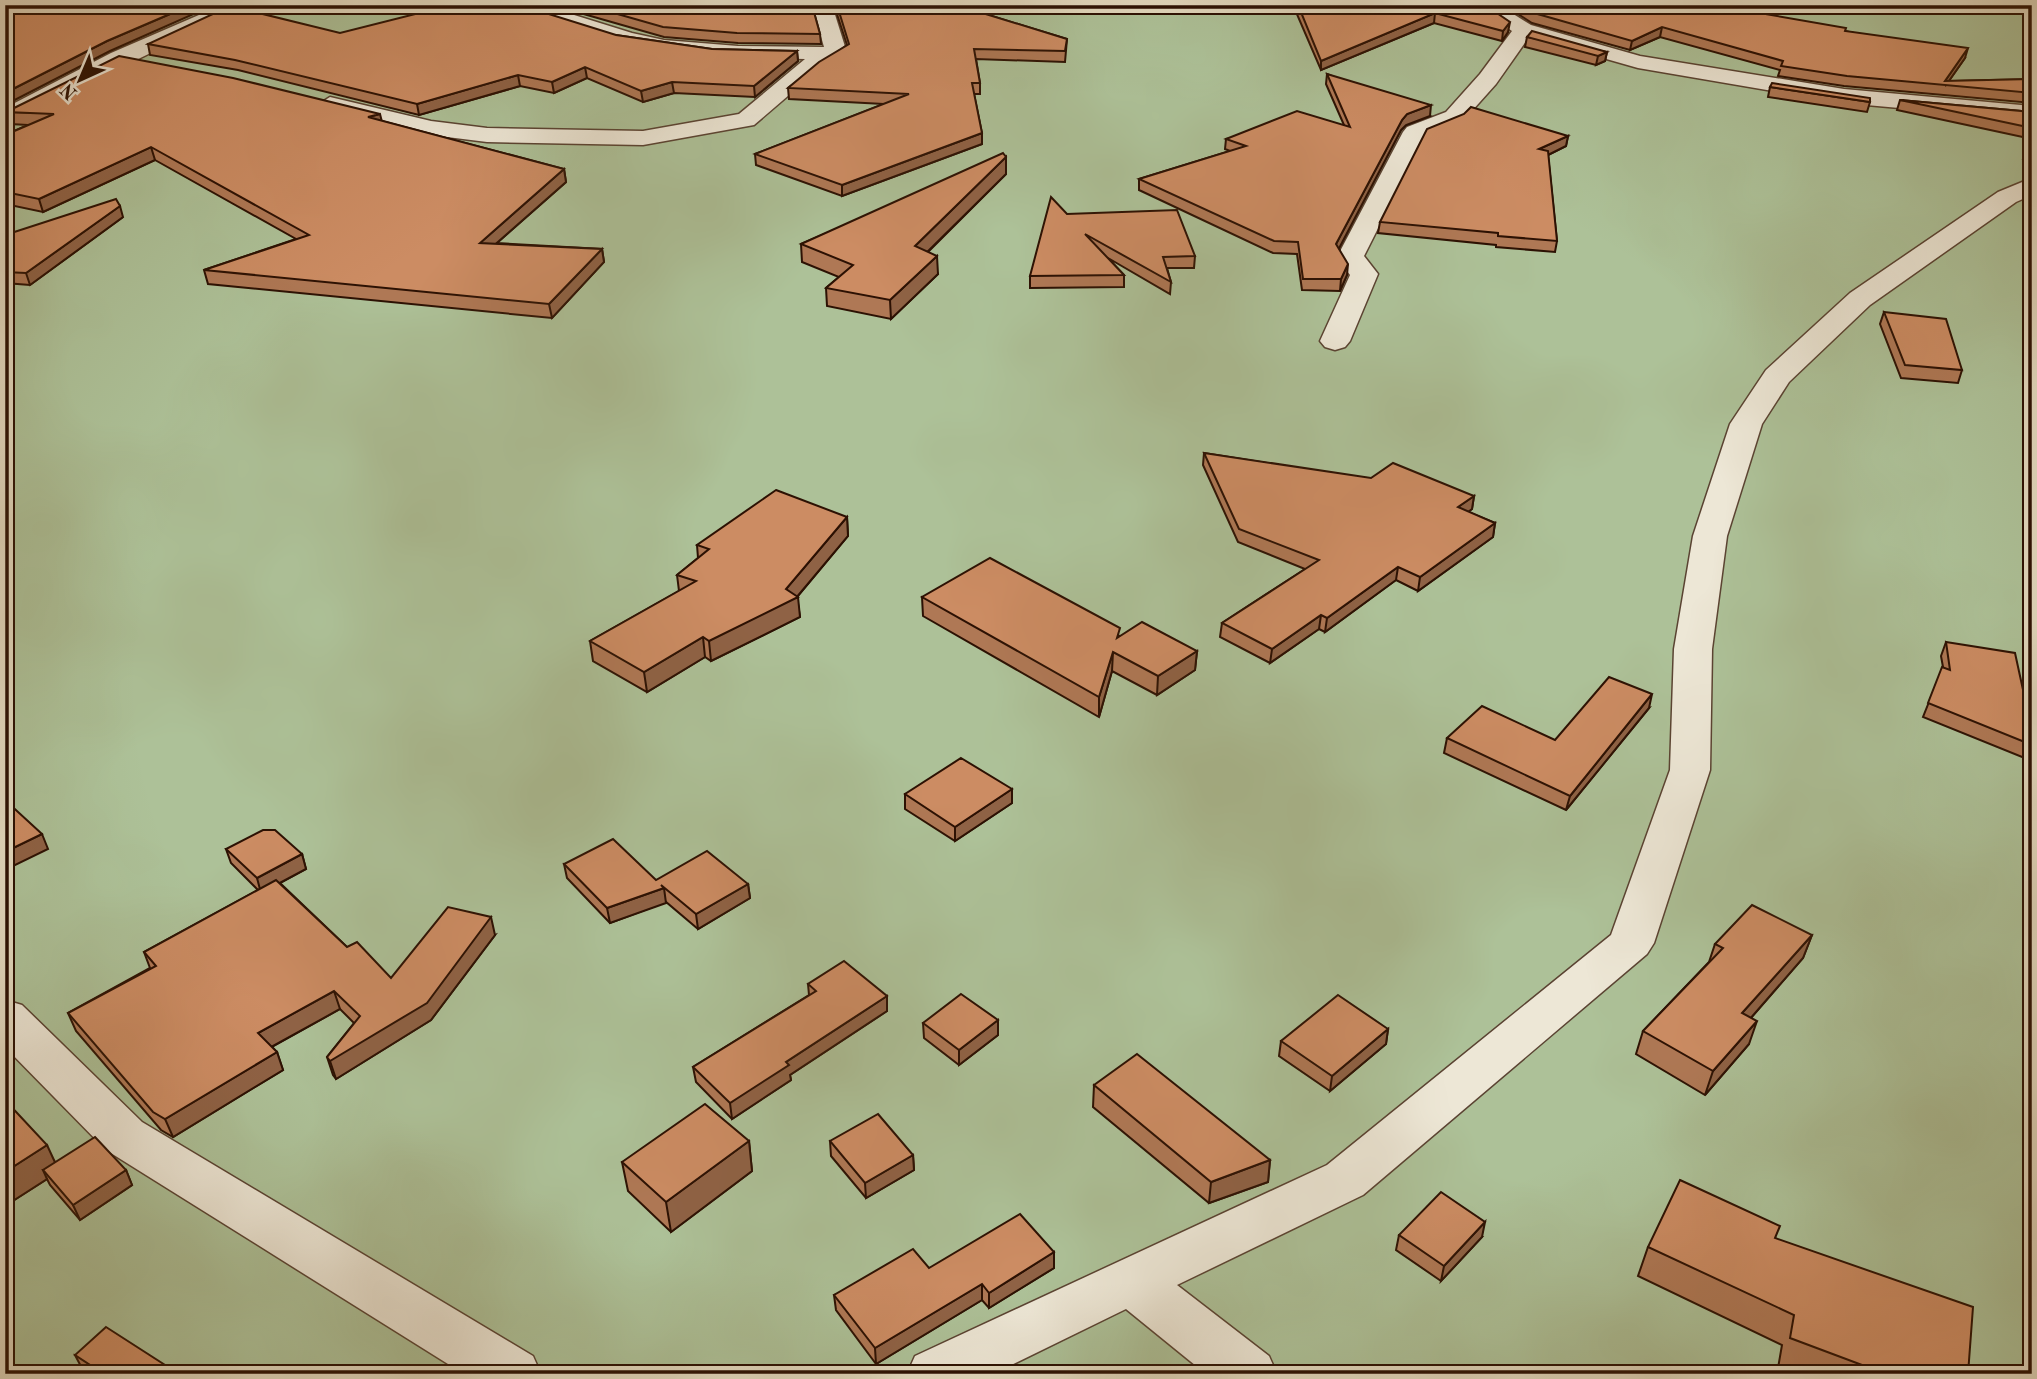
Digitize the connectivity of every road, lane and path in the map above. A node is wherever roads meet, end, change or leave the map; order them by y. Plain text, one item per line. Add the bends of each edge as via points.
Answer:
1 (239, 5) edge
2 (517, 5) edge
3 (822, 5) edge
4 (1485, 5) edge
5 (1524, 29) junction
6 (836, 53) junction
7 (119, 58) junction
8 (159, 65) edge
9 (302, 96) edge
10 (2032, 113) edge
11 (5, 117) edge
12 (2032, 185) edge
13 (1335, 341) dead end
14 (5, 1017) edge
15 (1130, 1281) junction
16 (513, 1374) edge
17 (935, 1374) edge
18 (1249, 1374) edge

1 - 7 street
2 - 6 street via 642,42 733,51
3 - 6 street
4 - 5 street
5 - 10 street via 1638,62 1817,92
5 - 13 street via 1454,117 1415,132 1350,257 1364,274
6 - 9 street via 810,65 746,120 643,138 487,135 430,128
7 - 8 street
7 - 11 street
12 - 15 street via 2007,197 1860,299 1777,376 1746,424 1710,536 1693,649 1690,770 1631,943 1345,1180
14 - 16 street via 124,1136
15 - 17 street
15 - 18 street

